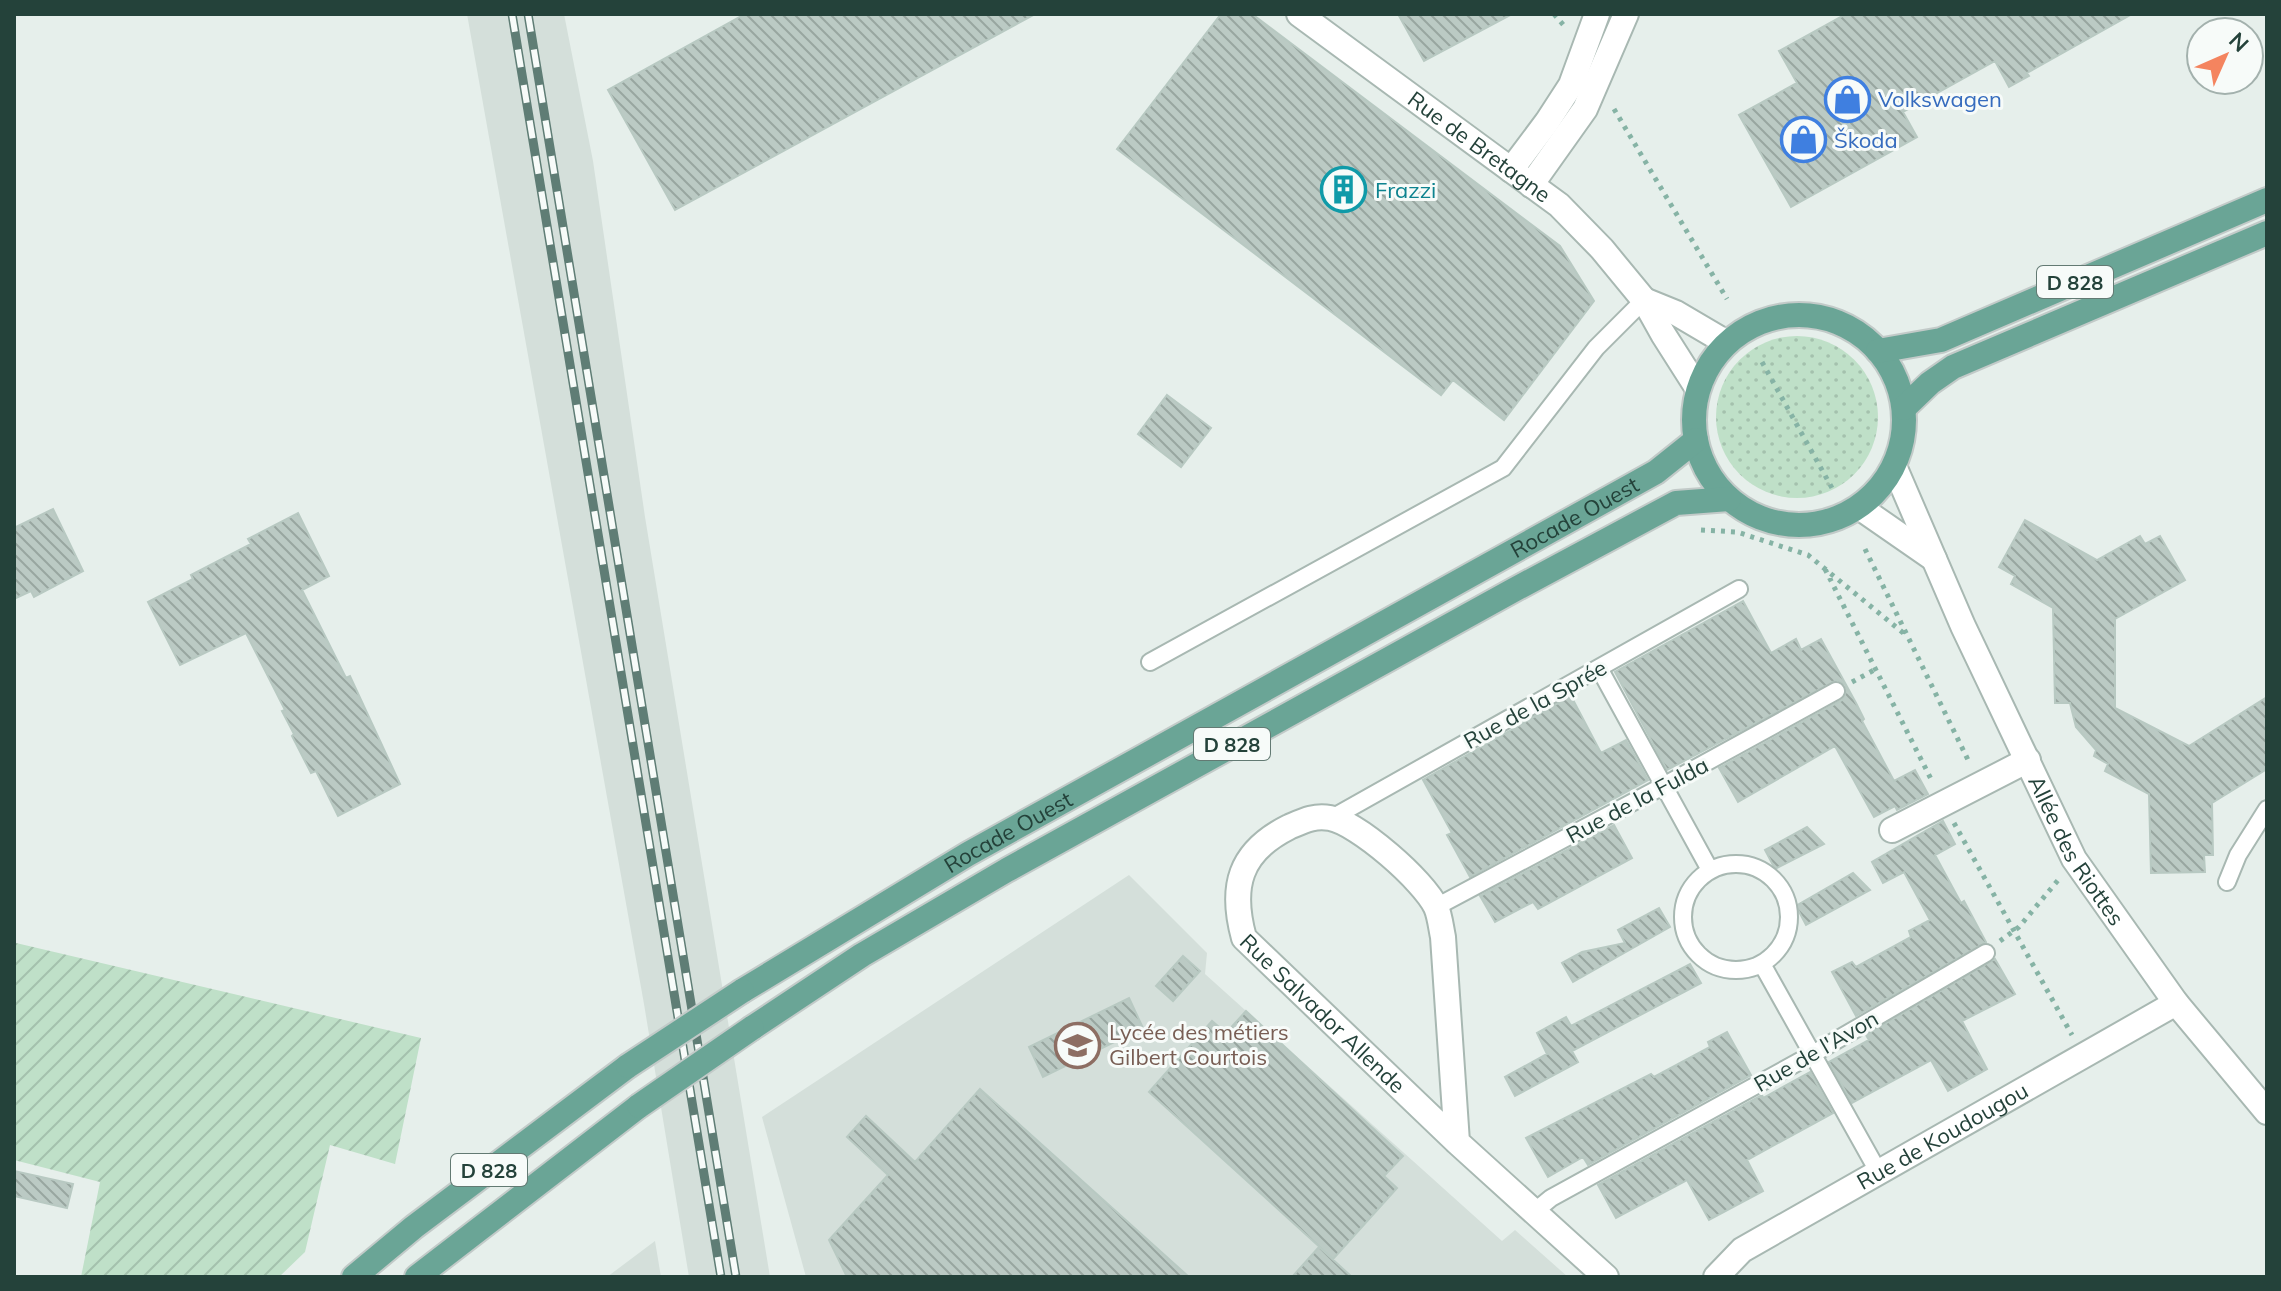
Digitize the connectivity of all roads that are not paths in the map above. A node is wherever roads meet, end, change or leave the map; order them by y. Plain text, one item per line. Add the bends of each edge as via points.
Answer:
1 (1299, 14) edge
2 (1597, 14) edge
3 (1626, 14) edge
4 (1511, 170) junction
5 (1531, 185) junction
6 (2267, 200) edge
7 (2267, 233) edge
8 (1644, 300) junction
9 (1727, 343) junction
10 (1878, 351) junction
11 (1698, 389) junction
12 (1904, 408) junction
13 (1696, 440) junction
14 (1894, 466) junction
15 (1729, 499) junction
16 (1859, 507) junction
17 (1936, 560) junction
18 (1739, 589) dead end
19 (1150, 662) dead end
20 (1599, 668) junction
21 (1836, 691) dead end
22 (2028, 760) junction
23 (1665, 785) junction
24 (2267, 809) edge
25 (1332, 818) junction
26 (1892, 830) dead end
27 (1710, 870) junction
28 (2227, 882) dead end
29 (1436, 907) junction
30 (1986, 953) road end
31 (1762, 964) junction
32 (2176, 1003) junction
33 (1811, 1055) junction
34 (2267, 1112) edge
35 (1457, 1142) junction
36 (1879, 1173) junction
37 (1534, 1212) junction
38 (354, 1277) edge
39 (417, 1277) edge
40 (1606, 1277) edge
41 (1716, 1277) edge

1 - 4 street, Rue de Bretagne
2 - 4 street via 1571,85
3 - 5 street via 1585,109
4 - 5 street, Rue de Bretagne
5 - 8 street, Rue de Bretagne via 1559,205
6 - 10 main road, D 828 via 1941,340
7 - 12 main road, D 828 via 1953,367
8 - 9 street, Rue de Bretagne
8 - 11 street, Rue de Bretagne
8 - 19 lane via 1596,348 1503,468
9 - 10 main road via 1755,324 1787,315 1810,316 1852,330
9 - 11 main road via 1709,364
10 - 12 main road via 1895,378
11 - 13 main road
12 - 14 main road via 1903,438
13 - 15 main road via 1714,482
13 - 38 main road, Rocade Ouest / D 828, bridge via 1656,472 968,854 742,991 628,1066
14 - 16 main road
14 - 17 street, Allée des Riottes
15 - 16 main road via 1752,515 1807,525
15 - 39 main road, Rocade Ouest / D 828, bridge via 1676,503 862,955 639,1106
16 - 17 street
17 - 22 street, Allée des Riottes
18 - 20 lane, Rue de la Sprée
20 - 23 lane
20 - 25 lane, Rue de la Sprée
21 - 23 lane, Rue de la Fulda
22 - 26 street
22 - 32 street, Allée des Riottes via 2074,859
23 - 27 lane
23 - 29 lane, Rue de la Fulda
24 - 28 lane
25 - 29 street via 1365,835 1394,859
25 - 35 street, Rue Salvador Allende via 1310,817 1257,848 1237,890 1244,938
27 - 31 lane via 1692,887 1683,910 1689,943 1699,956 1729,970
27 - 31 lane via 1739,863 1755,867 1779,885 1790,913 1788,928 1783,943
29 - 35 street via 1443,937
30 - 33 lane, Rue de l'Avon
31 - 33 lane
32 - 34 street, Allée des Riottes
32 - 36 street, Rue de Koudougou
33 - 36 lane
33 - 37 lane, Rue de l'Avon
35 - 37 street, Rue Salvador Allende
36 - 41 street, Rue de Koudougou via 1742,1250
37 - 40 street, Rue Salvador Allende

